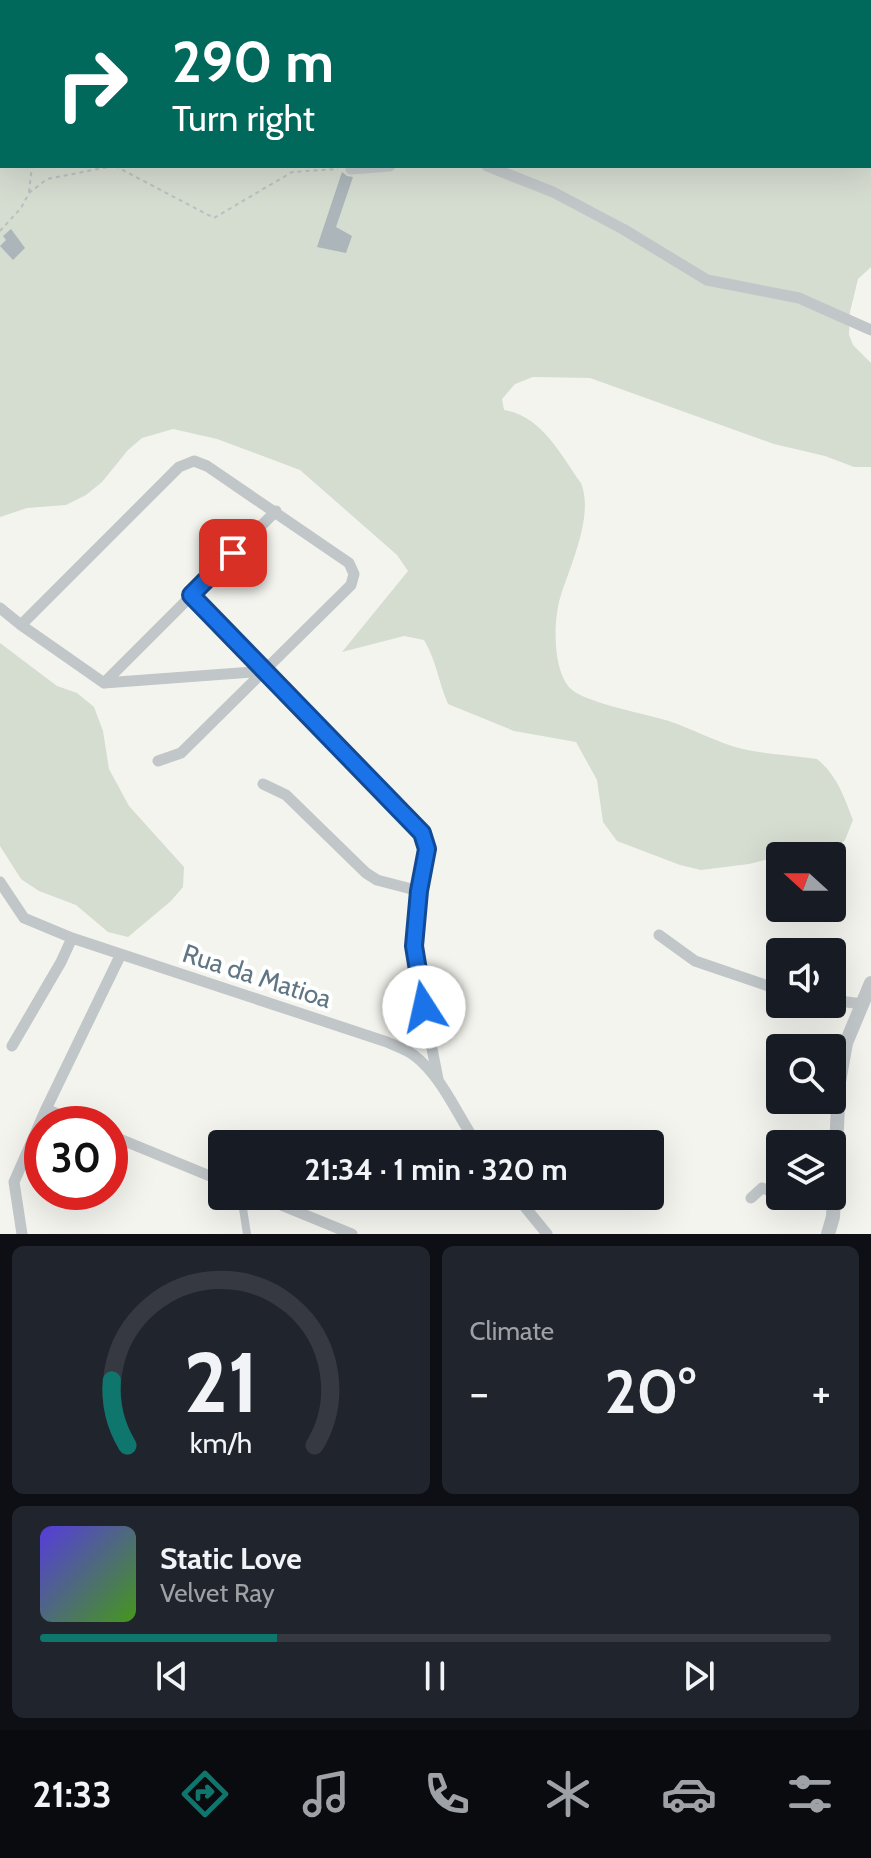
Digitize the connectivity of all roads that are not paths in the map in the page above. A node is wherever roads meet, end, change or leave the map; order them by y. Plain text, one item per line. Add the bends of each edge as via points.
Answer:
1 (364, 168) edge
2 (492, 168) edge
3 (351, 169) road end
4 (871, 330) edge
5 (276, 511) junction
6 (191, 595) junction
7 (0, 608) edge
8 (21, 625) junction
9 (266, 671) junction
10 (104, 683) junction
11 (158, 761) dead end
12 (263, 784) dead end
13 (0, 882) edge
14 (419, 891) junction
15 (659, 935) dead end
16 (72, 938) junction
17 (121, 954) junction
18 (871, 983) edge
19 (766, 985) edge
20 (846, 1002) edge
21 (862, 1004) junction
22 (12, 1046) dead end
23 (438, 1079) junction
24 (47, 1106) edge
25 (469, 1130) edge
26 (128, 1142) edge
27 (24, 1159) edge
28 (208, 1175) edge
29 (766, 1189) edge
30 (751, 1198) dead end
31 (243, 1210) edge
32 (293, 1210) edge
33 (527, 1210) edge
34 (828, 1210) edge
35 (834, 1212) junction
36 (22, 1234) edge
37 (247, 1234) edge
38 (352, 1234) edge
39 (547, 1234) edge
40 (828, 1234) edge
41 (834, 1234) edge

1 - 3 street
2 - 4 street via 553,192 707,280 799,298
5 - 6 street
5 - 8 street via 207,466 194,461 179,467
5 - 9 street via 349,563 354,574 351,585
6 - 9 street
6 - 10 street
7 - 8 street
8 - 10 street
9 - 10 street
9 - 11 street via 181,753
9 - 14 street via 422,833 427,849
12 - 14 street via 286,795 366,873
13 - 16 street, Rua da Matioa via 24,918
14 - 23 street via 414,946
15 - 19 street via 695,961
16 - 17 street, Rua da Matioa
16 - 22 street
17 - 23 street, Rua da Matioa via 387,1042 414,1055
17 - 24 street
18 - 21 street
20 - 21 street
21 - 35 street via 846,1043 839,1082
23 - 25 street, Rua da Matioa
26 - 28 street
27 - 36 street via 14,1182
29 - 30 street
31 - 37 street
32 - 38 street
33 - 39 street
34 - 35 street
35 - 40 street
35 - 41 street

